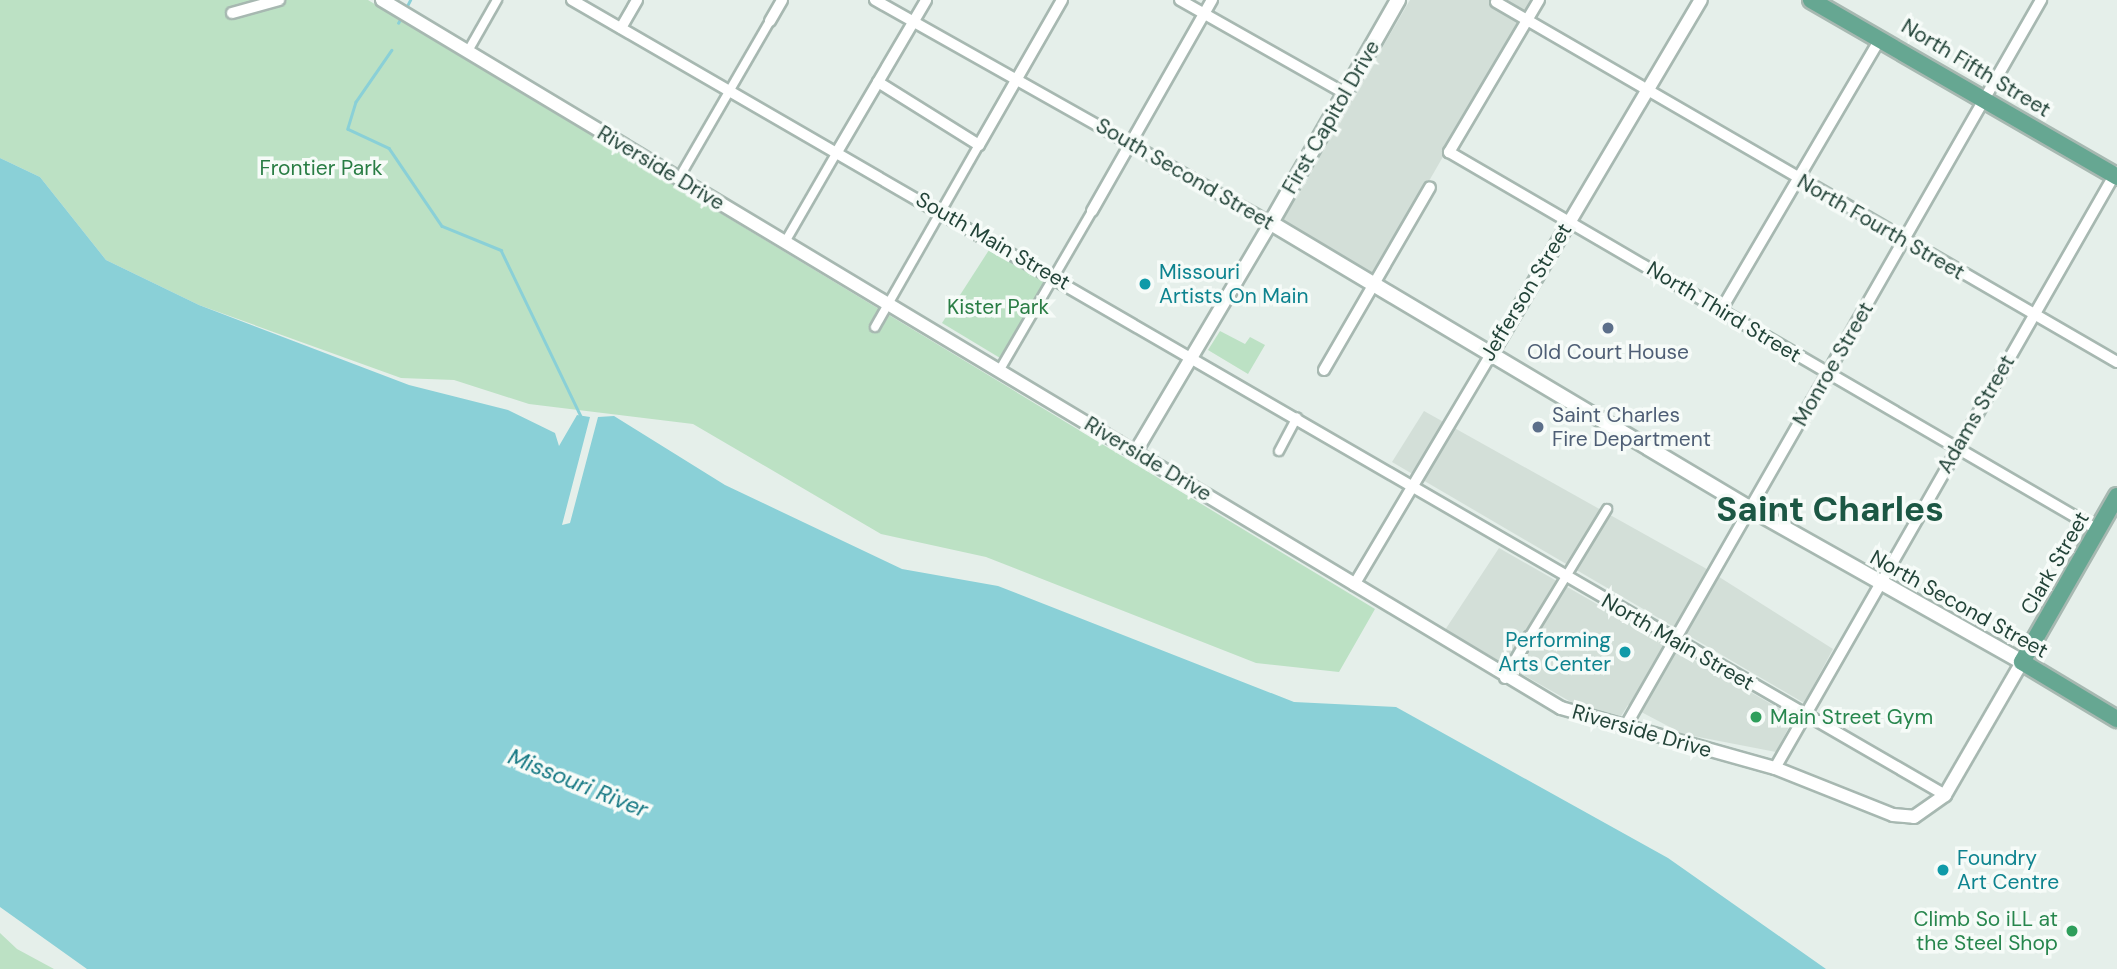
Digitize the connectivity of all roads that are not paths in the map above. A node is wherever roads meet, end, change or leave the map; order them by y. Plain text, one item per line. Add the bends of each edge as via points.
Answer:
1 (279, 0) edge
2 (497, 0) edge
3 (572, 0) edge
4 (637, 0) edge
5 (782, 0) edge
6 (875, 0) edge
7 (926, 0) edge
8 (1062, 0) edge
9 (1180, 0) edge
10 (1212, 0) edge
11 (1398, 0) edge
12 (1539, 0) edge
13 (1701, 0) edge
14 (1811, 0) edge
15 (2041, 0) edge
16 (382, 1) edge
17 (1496, 2) edge
18 (232, 13) dead end
19 (1205, 14) junction
20 (914, 20) junction
21 (1527, 20) junction
22 (770, 21) joint
23 (621, 28) junction
24 (1881, 37) junction
25 (468, 51) junction
26 (1017, 80) junction
27 (878, 82) junction
28 (1646, 90) junction
29 (731, 91) junction
30 (1346, 94) junction
31 (1986, 98) junction
32 (1130, 144) junction
33 (979, 145) junction
34 (837, 152) junction
35 (682, 171) dead end
36 (2116, 174) edge
37 (1797, 179) junction
38 (1430, 187) dead end
39 (941, 211) junction
40 (1092, 211) joint
41 (1569, 220) junction
42 (1271, 223) junction
43 (1904, 241) junction
44 (785, 242) junction
45 (1056, 278) junction
46 (1376, 285) junction
47 (888, 304) junction
48 (1721, 310) junction
49 (2034, 314) junction
50 (875, 327) dead end
51 (1492, 353) junction
52 (1193, 356) junction
53 (2117, 362) edge
54 (1324, 370) dead end
55 (999, 371) junction
56 (1828, 373) junction
57 (1297, 416) junction
58 (1956, 447) junction
59 (1136, 451) junction
60 (1279, 451) dead end
61 (1413, 486) junction
62 (2117, 496) edge
63 (1607, 509) dead end
64 (1749, 509) junction
65 (2098, 530) junction
66 (1565, 576) junction
67 (1877, 582) junction
68 (1354, 585) junction
69 (1529, 637) joint
70 (1674, 639) junction
71 (2022, 662) junction
72 (1505, 678) junction
73 (1803, 714) junction
74 (2113, 717) edge
75 (1625, 727) junction
76 (1775, 768) junction
77 (1945, 795) junction

1 - 18 street
2 - 25 street
3 - 23 street, South Main Street
4 - 23 street
5 - 22 street
6 - 20 street, South Second Street
7 - 20 street
8 - 26 street
9 - 19 street
10 - 19 street
11 - 30 main road, First Capitol Drive
12 - 21 street
13 - 28 street, Jefferson Street
14 - 24 main road, North Fifth Street
15 - 31 street, Monroe Street
16 - 25 street, Riverside Drive
17 - 21 street, North Fourth Street
19 - 30 street
19 - 32 street
20 - 26 street, South Second Street
20 - 27 street
21 - 28 street, North Fourth Street
21 - 41 street, North Third Street via 1449,152
22 - 29 street
23 - 29 street, South Main Street
24 - 31 main road, North Fifth Street
24 - 37 street
25 - 44 street, Riverside Drive
26 - 32 street, South Second Street
26 - 33 street
27 - 33 street
27 - 34 street
28 - 37 street, North Fourth Street
28 - 41 street, Jefferson Street
29 - 34 street, South Main Street
29 - 35 street
30 - 42 main road, First Capitol Drive
31 - 36 main road, North Fifth Street
31 - 43 street, Monroe Street
32 - 40 street
32 - 42 street, South Second Street
33 - 39 street
34 - 39 street, South Main Street
34 - 44 street
36 - 49 street, Adams Street
37 - 43 street, North Fourth Street
37 - 48 street
38 - 46 street
39 - 45 street, South Main Street
39 - 47 street
40 - 45 street
41 - 48 street, North Third Street
41 - 51 street, Jefferson Street
42 - 46 main road, South Second Street
42 - 52 street, First Capitol Drive
43 - 49 street, North Fourth Street
43 - 56 street, Monroe Street
44 - 47 street, Riverside Drive
45 - 52 street, South Main Street
45 - 55 street
46 - 51 main road, South Second Street
46 - 54 street
47 - 50 street
47 - 55 street, Riverside Drive
48 - 56 street, North Third Street
49 - 53 street, North Fourth Street
49 - 58 street, Adams Street
51 - 61 street, Jefferson Street
51 - 64 main road, North Second Street
52 - 57 street, South Main Street
52 - 59 street, First Capitol Drive
55 - 59 street, Riverside Drive
56 - 58 street, North Third Street
56 - 64 street, Monroe Street
57 - 60 street
57 - 61 street, South Main Street
58 - 65 street, North Third Street
58 - 67 street, Adams Street
59 - 68 street, Riverside Drive
61 - 66 street, North Main Street
61 - 68 street, Jefferson Street
62 - 65 main road, Clark Street
63 - 66 street
64 - 67 main road, North Second Street
64 - 70 street, Monroe Street
65 - 71 main road, Clark Street
66 - 69 street
66 - 70 street, North Main Street
67 - 71 main road, North Second Street
67 - 73 street, Adams Street
68 - 72 street, Riverside Drive
69 - 72 street
70 - 73 street, North Main Street
70 - 75 street, Monroe Street
71 - 74 main road, North Second Street
71 - 77 street, Clark Street
72 - 75 street, Riverside Drive via 1561,708
73 - 76 street, Adams Street
73 - 77 street, North Main Street
75 - 76 street, Riverside Drive
76 - 77 street, Riverside Drive via 1903,818 1924,814

